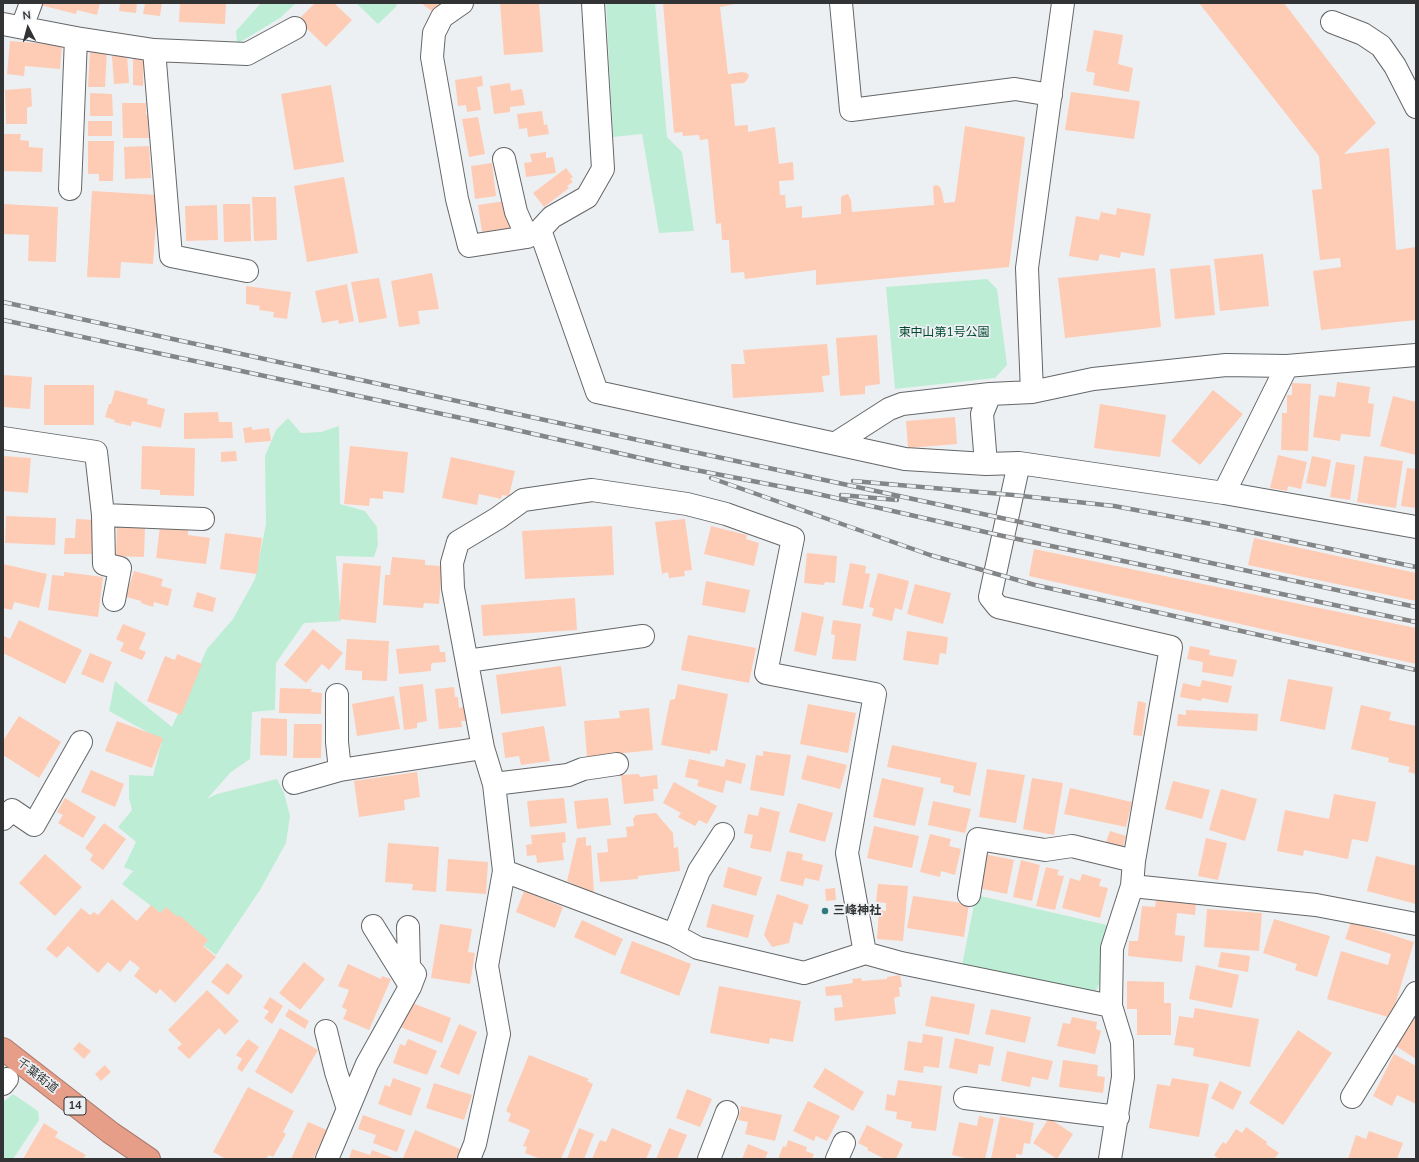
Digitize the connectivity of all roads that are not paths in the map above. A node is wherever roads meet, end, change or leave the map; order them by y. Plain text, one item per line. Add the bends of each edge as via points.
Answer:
1 (31, 3) edge
2 (462, 3) edge
3 (593, 3) edge
4 (841, 3) edge
5 (1063, 3) edge
6 (1332, 22) dead end
7 (12, 25) edge
8 (295, 28) dead end
9 (76, 38) junction
10 (154, 50) junction
11 (1051, 95) junction
12 (1416, 107) edge
13 (504, 159) dead end
14 (70, 189) dead end
15 (534, 234) junction
16 (247, 271) dead end
17 (1416, 355) edge
18 (1287, 366) junction
19 (1032, 392) junction
20 (990, 394) junction
21 (3, 438) edge
22 (836, 443) junction
23 (1019, 463) junction
24 (986, 464) junction
25 (1224, 493) junction
26 (103, 515) junction
27 (203, 519) dead end
28 (1416, 527) edge
29 (114, 600) dead end
30 (643, 636) dead end
31 (467, 661) junction
32 (337, 695) dead end
33 (81, 742) dead end
34 (483, 748) junction
35 (617, 764) dead end
36 (340, 770) junction
37 (294, 783) dead end
38 (494, 784) junction
39 (6, 810) edge
40 (722, 834) dead end
41 (1134, 861) junction
42 (504, 872) junction
43 (1132, 886) junction
44 (969, 895) dead end
45 (1416, 924) edge
46 (373, 926) dead end
47 (408, 927) dead end
48 (674, 935) junction
49 (865, 953) junction
50 (410, 987) junction
51 (1416, 993) edge
52 (1111, 1006) junction
53 (326, 1031) dead end
54 (3, 1050) edge
55 (1352, 1097) dead end
56 (965, 1098) dead end
57 (348, 1109) junction
58 (727, 1112) dead end
59 (1118, 1117) junction
60 (149, 1159) edge
61 (327, 1159) edge
62 (469, 1159) edge
63 (709, 1159) edge
64 (1110, 1159) edge

1 - 7 street
2 - 15 street via 442,17 434,33 432,56 469,246
3 - 15 street via 603,169 587,197 552,217
4 - 11 street via 851,110 1015,89
5 - 11 street
6 - 12 street via 1363,34 1381,46 1395,66
7 - 9 street
8 - 10 street via 247,54
9 - 10 street
9 - 14 street
10 - 16 street via 171,256
11 - 19 street via 1027,268
13 - 15 street via 516,212
15 - 22 street via 597,392
17 - 18 street
18 - 19 street via 1226,365 1156,372 1093,379
18 - 25 street
19 - 20 street
20 - 22 street via 902,404 889,409
20 - 24 street via 982,414
21 - 26 street via 96,452
22 - 24 street via 905,459
23 - 24 street
23 - 25 street
23 - 41 street via 990,597 998,607 1171,647
25 - 28 street
26 - 27 street
26 - 29 street via 104,564 120,568
30 - 31 street
31 - 34 street
31 - 49 street via 453,588 452,563 458,542 524,500 592,490 687,504 726,514 792,538 766,673 875,694 847,853
32 - 36 street
33 - 39 street via 34,825
34 - 36 street
34 - 38 street
35 - 38 street via 583,769 568,776
36 - 37 street
38 - 42 street
40 - 48 street via 699,871
41 - 43 street
41 - 44 street via 1072,846 1045,850 978,839
42 - 48 street
42 - 62 street via 486,966 499,1034 475,1144
43 - 45 street via 1316,905
43 - 52 street via 1112,948
46 - 50 street
47 - 50 street via 409,967 416,974
48 - 49 street via 698,948 804,973
49 - 52 street via 908,965
50 - 57 street via 367,1064
51 - 55 street
52 - 59 street via 1122,1042 1123,1077
53 - 57 street
54 - 60 highway, 千葉街道 / 14
56 - 59 street
57 - 61 street
58 - 63 street
59 - 64 street

